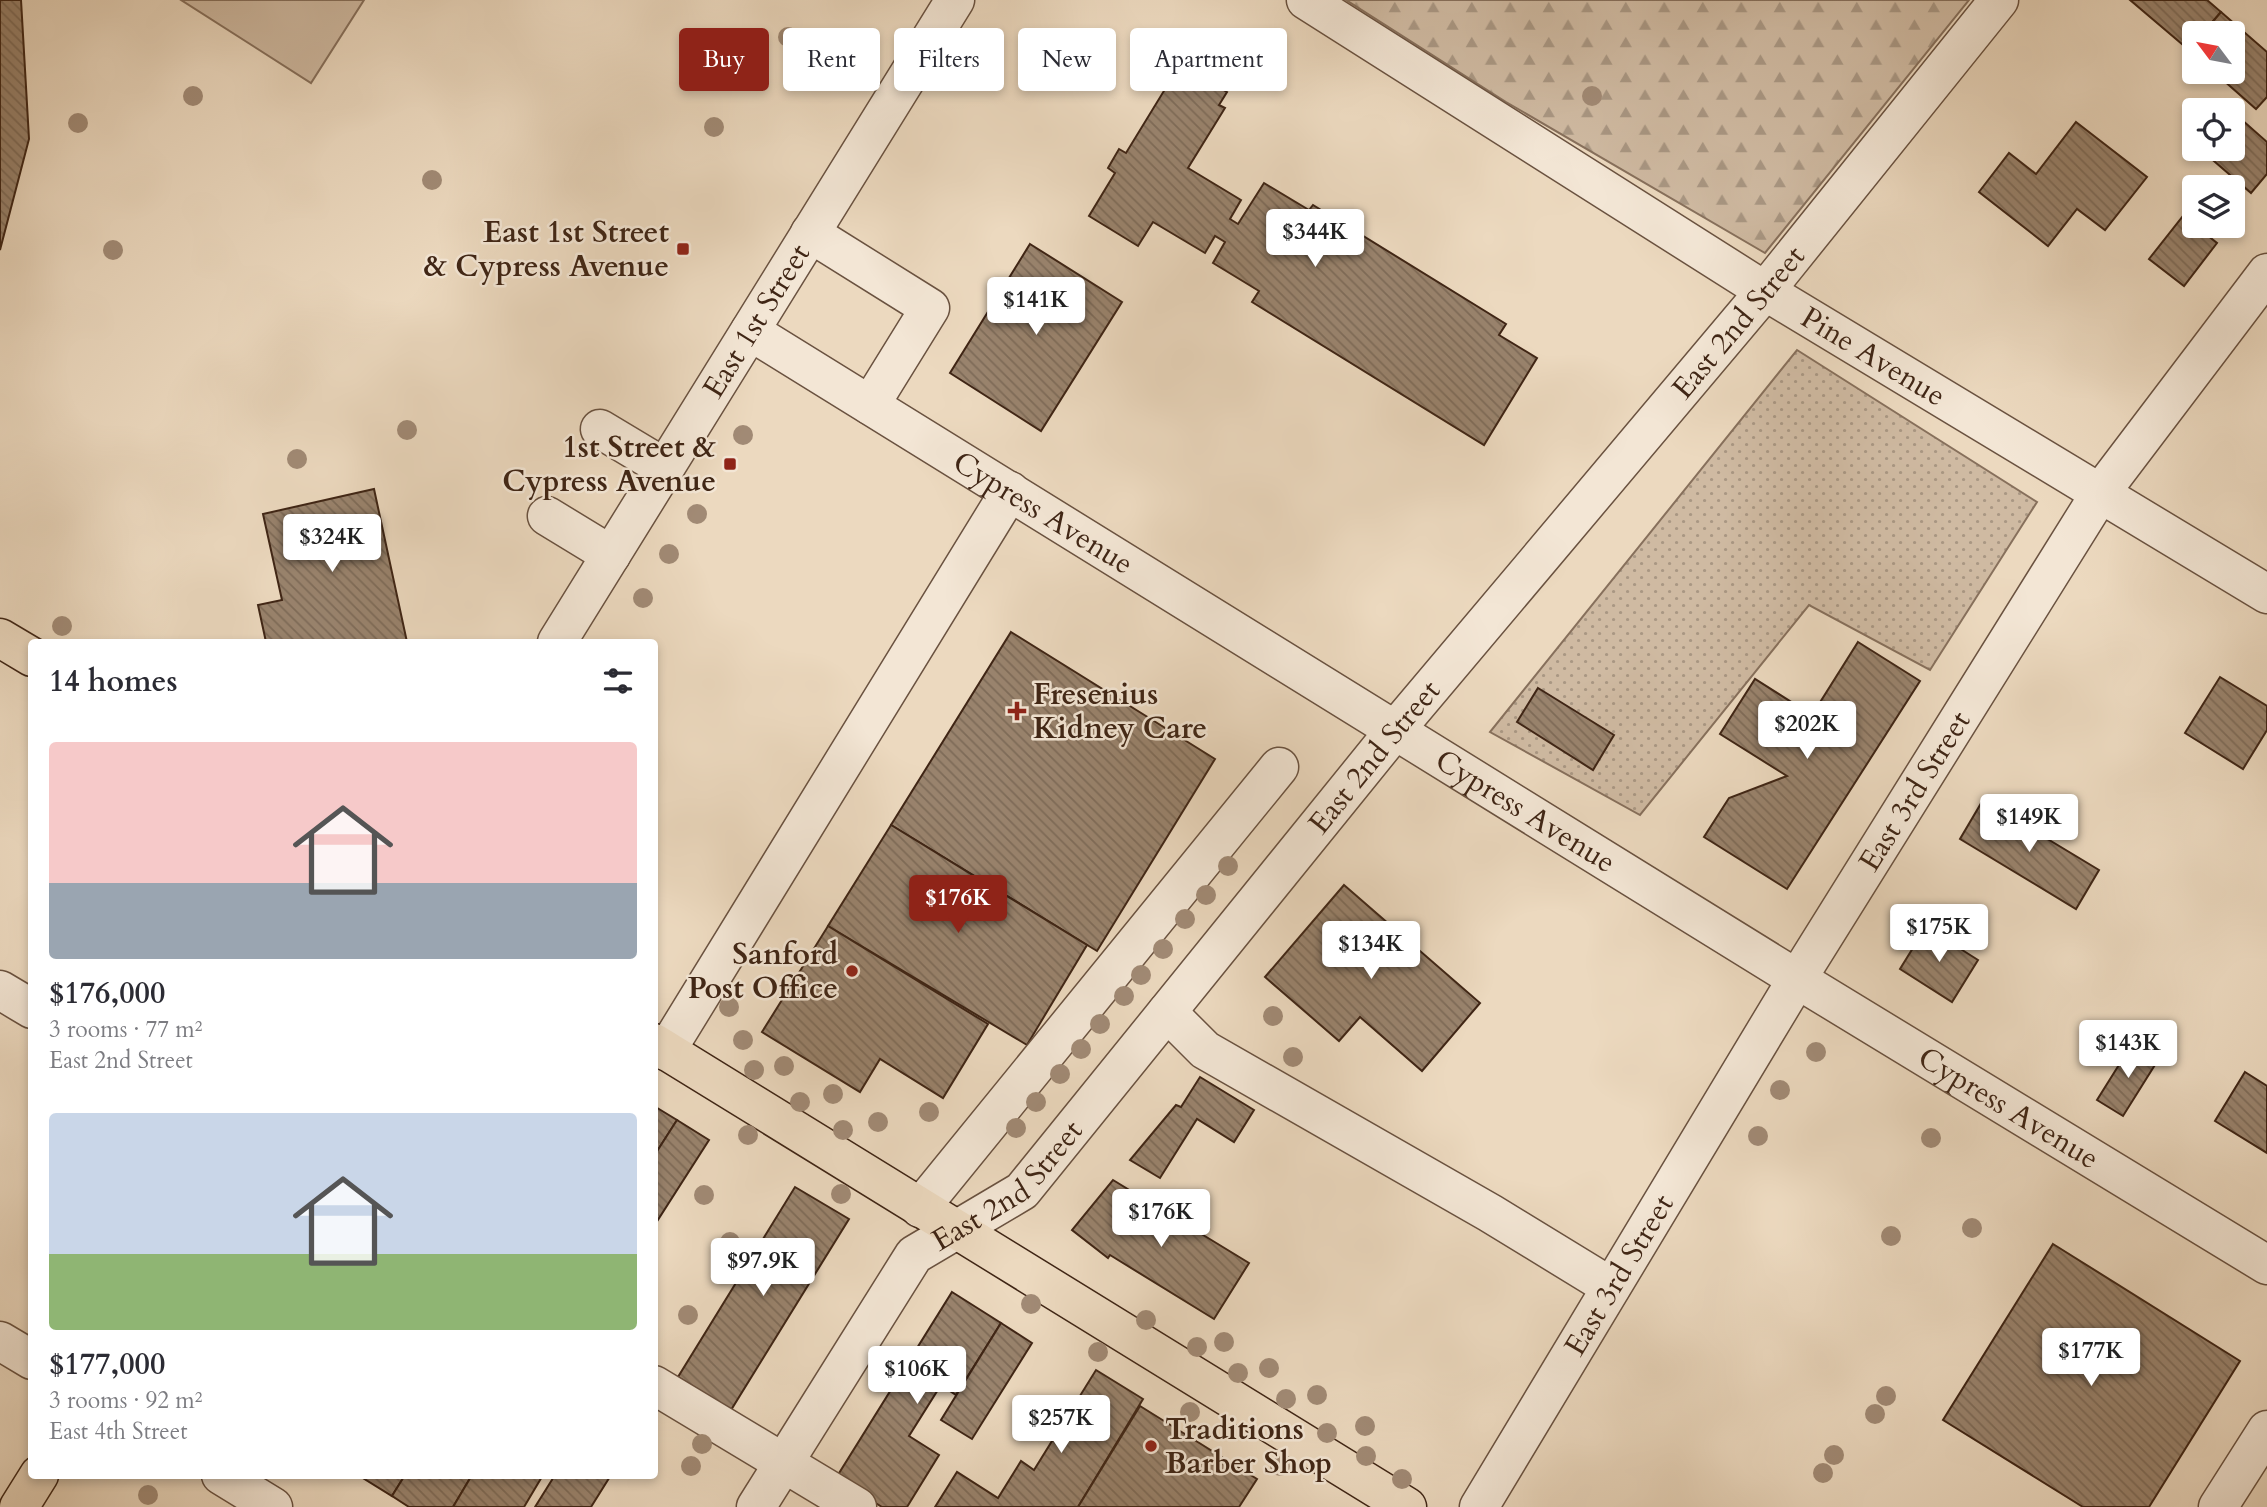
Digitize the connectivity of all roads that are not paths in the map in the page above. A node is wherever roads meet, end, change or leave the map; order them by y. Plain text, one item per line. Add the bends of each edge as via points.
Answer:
1 (955, 0) edge
2 (1306, 0) edge
3 (1999, 0) edge
4 (810, 233) junction
5 (2267, 273) edge
6 (1765, 291) junction
7 (750, 331) junction
8 (870, 405) junction
9 (600, 429) dead end
10 (665, 468) junction
11 (1010, 491) junction
12 (2101, 492) junction
13 (547, 516) dead end
14 (611, 555) junction
15 (2267, 594) edge
16 (0, 638) edge
17 (559, 639) edge
18 (28, 655) edge
19 (1396, 729) junction
20 (1279, 767) dead end
21 (1797, 979) junction
22 (0, 990) edge
23 (28, 1007) edge
24 (1167, 1012) junction
25 (660, 1047) edge
26 (920, 1208) junction
27 (956, 1230) junction
28 (2267, 1265) edge
29 (1611, 1287) junction
30 (0, 1341) edge
31 (28, 1358) edge
32 (658, 1386) edge
33 (2267, 1430) edge
34 (784, 1462) junction
35 (36, 1479) edge
36 (228, 1479) edge
37 (19, 1507) edge
38 (273, 1507) edge
39 (756, 1507) edge
40 (857, 1507) edge
41 (1407, 1507) edge
42 (1479, 1507) edge
43 (2218, 1507) edge

1 - 4 street, East 1st Street
2 - 6 street, Pine Avenue
3 - 6 street, East 2nd Street
4 - 7 street, East 1st Street
4 - 8 street via 930,308
5 - 12 street, East 3rd Street
6 - 12 street, Pine Avenue
6 - 19 street, East 2nd Street
7 - 8 street, Cypress Avenue
7 - 10 street, East 1st Street
8 - 11 street, Cypress Avenue
9 - 10 street
10 - 14 street, East 1st Street
11 - 19 street, Cypress Avenue
11 - 25 street
12 - 15 street, Pine Avenue
12 - 21 street, East 3rd Street
13 - 14 street
14 - 17 street, East 1st Street
16 - 18 main road
19 - 21 street, Cypress Avenue
19 - 24 street, East 2nd Street
20 - 26 street
21 - 28 street, Cypress Avenue
21 - 29 street, East 3rd Street
22 - 23 street
24 - 27 street, East 2nd Street via 1022,1191
24 - 29 street via 1205,1050
25 - 26 main road
26 - 27 main road
27 - 34 street, East 2nd Street via 914,1255
27 - 41 main road
29 - 42 street, East 3rd Street
30 - 31 street
32 - 34 street
33 - 43 street
34 - 39 street, East 2nd Street
34 - 40 street
35 - 37 main road
36 - 38 street

